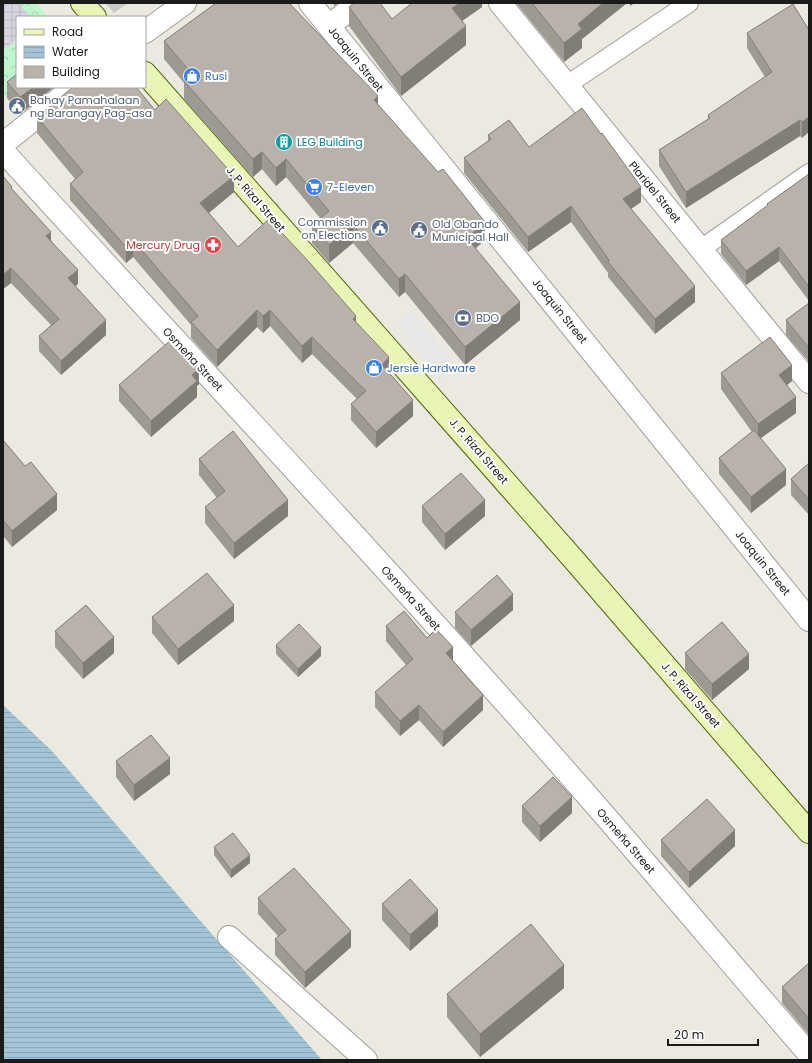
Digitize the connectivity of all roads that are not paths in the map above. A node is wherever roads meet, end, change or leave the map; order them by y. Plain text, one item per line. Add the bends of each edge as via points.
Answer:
1 (82, 3) edge
2 (185, 3) edge
3 (310, 3) edge
4 (358, 3) edge
5 (500, 3) edge
6 (689, 3) edge
7 (94, 16) edge
8 (329, 26) junction
9 (146, 31) edge
10 (146, 74) edge
11 (567, 85) junction
12 (73, 88) edge
13 (3, 144) edge
14 (3, 151) edge
15 (809, 173) edge
16 (701, 250) junction
17 (809, 382) edge
18 (809, 620) edge
19 (809, 832) edge
20 (229, 937) dead end
21 (809, 1054) edge
22 (366, 1060) edge

1 - 7 main road
2 - 9 street
3 - 8 street, Joaquin Street
4 - 8 street
5 - 11 street, Plaridel Street
6 - 11 lane
8 - 18 street, Joaquin Street
10 - 19 main road, J. P. Rizal Street via 575,561
11 - 16 street, Plaridel Street
12 - 13 street
14 - 21 street, Osmeña Street via 286,459 579,786
15 - 16 lane
16 - 17 street, Plaridel Street
20 - 22 street

